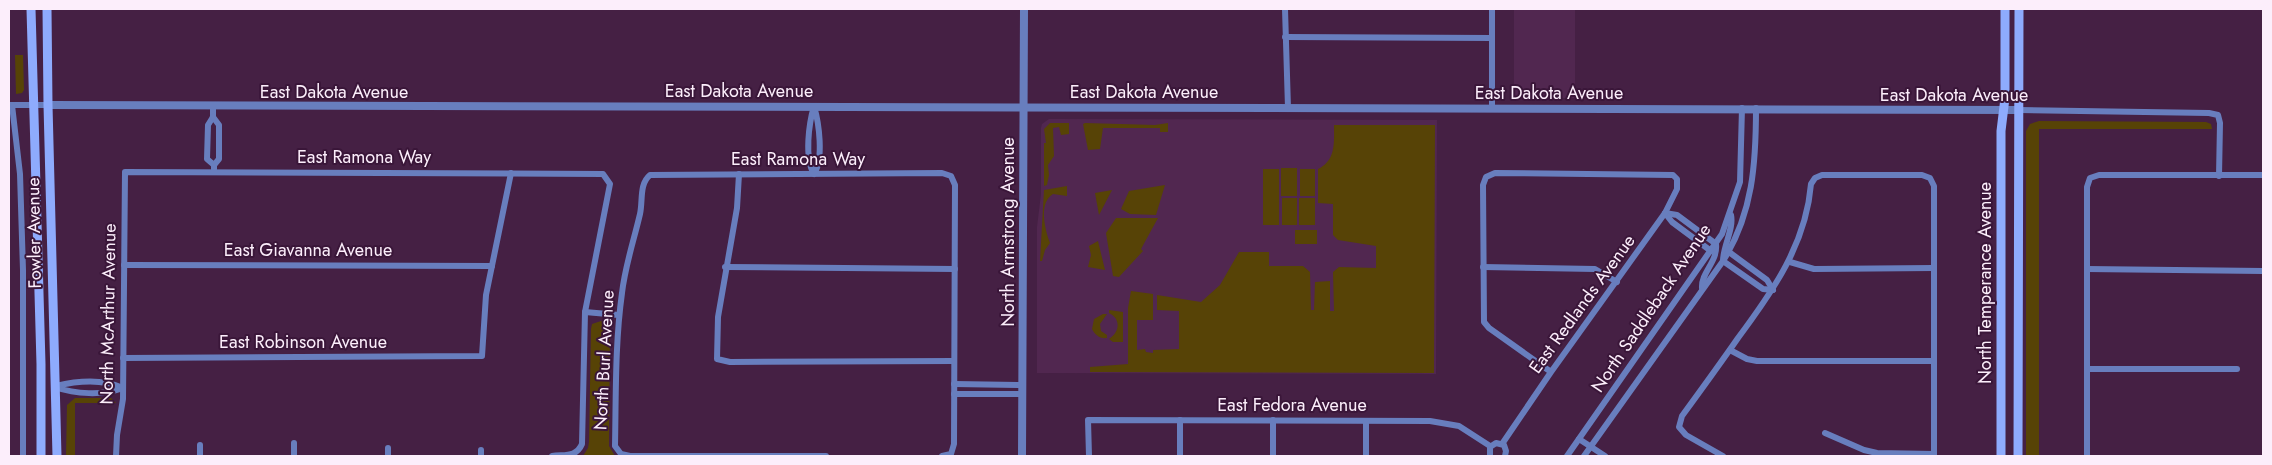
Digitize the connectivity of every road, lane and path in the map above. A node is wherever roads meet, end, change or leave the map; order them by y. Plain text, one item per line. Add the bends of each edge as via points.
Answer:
1 (31, 9) edge
2 (47, 9) edge
3 (1024, 9) edge
4 (1285, 9) edge
5 (1492, 9) edge
6 (2005, 9) edge
7 (2019, 9) edge
8 (1285, 37) junction
9 (1492, 38) junction
10 (10, 105) edge
11 (35, 105) junction
12 (48, 105) junction
13 (814, 106) junction
14 (213, 107) junction
15 (1023, 107) junction
16 (1288, 108) junction
17 (1492, 108) junction
18 (1742, 108) junction
19 (1756, 108) junction
20 (2003, 110) junction
21 (2019, 110) junction
22 (213, 117) junction
23 (214, 168) junction
24 (125, 172) joint
25 (511, 173) junction
26 (739, 174) junction
27 (814, 174) junction
28 (2263, 175) edge
29 (2219, 176) junction
30 (646, 178) joint
31 (1665, 213) junction
32 (1731, 213) junction
33 (1716, 244) junction
34 (1711, 251) junction
35 (1729, 252) junction
36 (1723, 261) junction
37 (1790, 262) junction
38 (124, 265) junction
39 (492, 266) junction
40 (725, 267) junction
41 (1483, 267) junction
42 (1933, 268) junction
43 (954, 269) junction
44 (2087, 269) junction
45 (2263, 271) edge
46 (1617, 282) junction
47 (1702, 290) junction
48 (1773, 290) junction
49 (585, 312) junction
50 (619, 315) junction
51 (1730, 350) junction
52 (124, 358) junction
53 (954, 361) junction
54 (1933, 361) junction
55 (2087, 369) junction
56 (2237, 369) dead end
57 (1551, 372) junction
58 (954, 384) junction
59 (1022, 384) junction
60 (54, 387) junction
61 (123, 388) junction
62 (954, 394) junction
63 (1022, 394) junction
64 (1180, 420) junction
65 (1273, 420) junction
66 (1366, 420) junction
67 (1825, 433) dead end
68 (1579, 439) junction
69 (294, 443) dead end
70 (1502, 444) junction
71 (200, 445) dead end
72 (1490, 446) junction
73 (1574, 446) junction
74 (1590, 447) junction
75 (388, 448) dead end
76 (1508, 455) edge
77 (1934, 455) edge
78 (23, 456) edge
79 (41, 456) edge
80 (57, 456) edge
81 (116, 456) edge
82 (200, 456) edge
83 (294, 456) edge
84 (388, 456) edge
85 (552, 456) edge
86 (648, 456) edge
87 (826, 456) edge
88 (942, 456) edge
89 (1022, 456) edge
90 (1089, 456) edge
91 (1180, 456) edge
92 (1273, 456) edge
93 (1366, 456) edge
94 (1490, 456) edge
95 (1567, 456) edge
96 (1586, 456) edge
97 (1605, 456) edge
98 (1723, 456) edge
99 (2001, 456) edge
100 (2018, 456) edge
101 (2087, 456) edge

1 - 11 main road
2 - 12 main road, Fowler Avenue
3 - 15 street, North Armstrong Avenue
4 - 8 street
5 - 9 street
6 - 20 main road, North Temperance Avenue
7 - 21 main road, North Temperance Avenue
8 - 9 street
8 - 16 street
9 - 17 street
10 - 11 street, East Dakota Avenue
10 - 78 street via 20,174
11 - 12 street, East Dakota Avenue
11 - 79 main road
12 - 14 street, East Dakota Avenue
12 - 60 main road, Fowler Avenue
13 - 14 street, East Dakota Avenue
13 - 15 street, East Dakota Avenue
13 - 27 street via 809,122 809,166
14 - 22 street
15 - 16 street, East Dakota Avenue
15 - 59 street, North Armstrong Avenue
16 - 17 street, East Dakota Avenue
17 - 18 street, East Dakota Avenue
18 - 19 street, East Dakota Avenue
18 - 32 street, North Saddleback Avenue via 1740,182
19 - 20 street, East Dakota Avenue
19 - 35 street, North Saddleback Avenue via 1752,186 1744,220
20 - 21 street, East Dakota Avenue
20 - 99 main road, North Temperance Avenue
21 - 29 street, East Dakota Avenue via 2218,115
21 - 100 main road, North Temperance Avenue
22 - 23 street via 219,125 219,160
22 - 23 street via 208,125 207,160
23 - 24 street, East Ramona Way
23 - 25 street, East Ramona Way
24 - 38 street, North McArthur Avenue
25 - 39 street
25 - 49 street, East Ramona Way via 603,174 610,184
26 - 27 street, East Ramona Way
26 - 30 street, East Ramona Way via 654,174
26 - 40 street via 737,208
27 - 43 street, East Ramona Way via 951,176 954,186
28 - 29 street
29 - 44 street via 2099,175 2090,178 2087,187
30 - 50 street, North Burl Avenue
31 - 33 street via 1677,215
31 - 34 street
31 - 41 street, East Redlands Avenue via 1677,189 1677,179 1666,174 1495,173 1486,177 1483,185
31 - 46 street, East Redlands Avenue
32 - 33 street, North Saddleback Avenue
32 - 36 street via 1732,226 1724,246
33 - 34 street, North Saddleback Avenue
33 - 47 street via 1715,257 1703,279
34 - 68 street, North Saddleback Avenue
35 - 36 street, North Saddleback Avenue
35 - 48 street via 1767,280
36 - 47 street, North Saddleback Avenue
36 - 48 street via 1763,288
37 - 42 street via 1814,269
37 - 42 street via 1815,178 1922,176 1930,178 1934,186
37 - 48 street
38 - 39 street, East Giavanna Avenue
38 - 52 street, North McArthur Avenue
39 - 52 street, East Robinson Avenue via 486,295 482,356
40 - 43 street
40 - 53 street via 718,317 717,358 730,362
41 - 46 street via 1595,269
41 - 57 street via 1484,322
42 - 54 street
43 - 53 street
44 - 45 street
44 - 55 street
46 - 57 street, East Redlands Avenue
47 - 74 street, North Saddleback Avenue
48 - 51 street
49 - 50 street
49 - 85 street via 582,444 579,452 572,455
50 - 86 street, North Burl Avenue via 615,446 621,454
51 - 54 street via 1757,361
51 - 98 street via 1682,416 1679,427 1686,435
52 - 61 street, North McArthur Avenue
53 - 58 street
54 - 77 street
55 - 56 street
55 - 101 street
57 - 70 street, East Redlands Avenue
58 - 59 street
58 - 62 street
59 - 63 street, North Armstrong Avenue
60 - 61 street via 71,383 112,383
60 - 80 main road, Fowler Avenue
61 - 81 street, North McArthur Avenue
62 - 63 street
62 - 88 street via 954,444 951,454
63 - 89 street, North Armstrong Avenue
64 - 65 street, East Fedora Avenue
64 - 90 street, East Fedora Avenue via 1088,420
64 - 91 street
65 - 66 street, East Fedora Avenue
65 - 92 street
66 - 72 street, East Fedora Avenue via 1445,423 1459,426
66 - 93 street
67 - 77 street via 1877,453
68 - 73 street, North Saddleback Avenue
68 - 74 street
69 - 83 street
70 - 72 street
70 - 76 street
71 - 82 street
72 - 94 street
73 - 95 street, North Saddleback Avenue
73 - 96 street
74 - 96 street, North Saddleback Avenue
74 - 97 street
75 - 84 street
86 - 87 street

